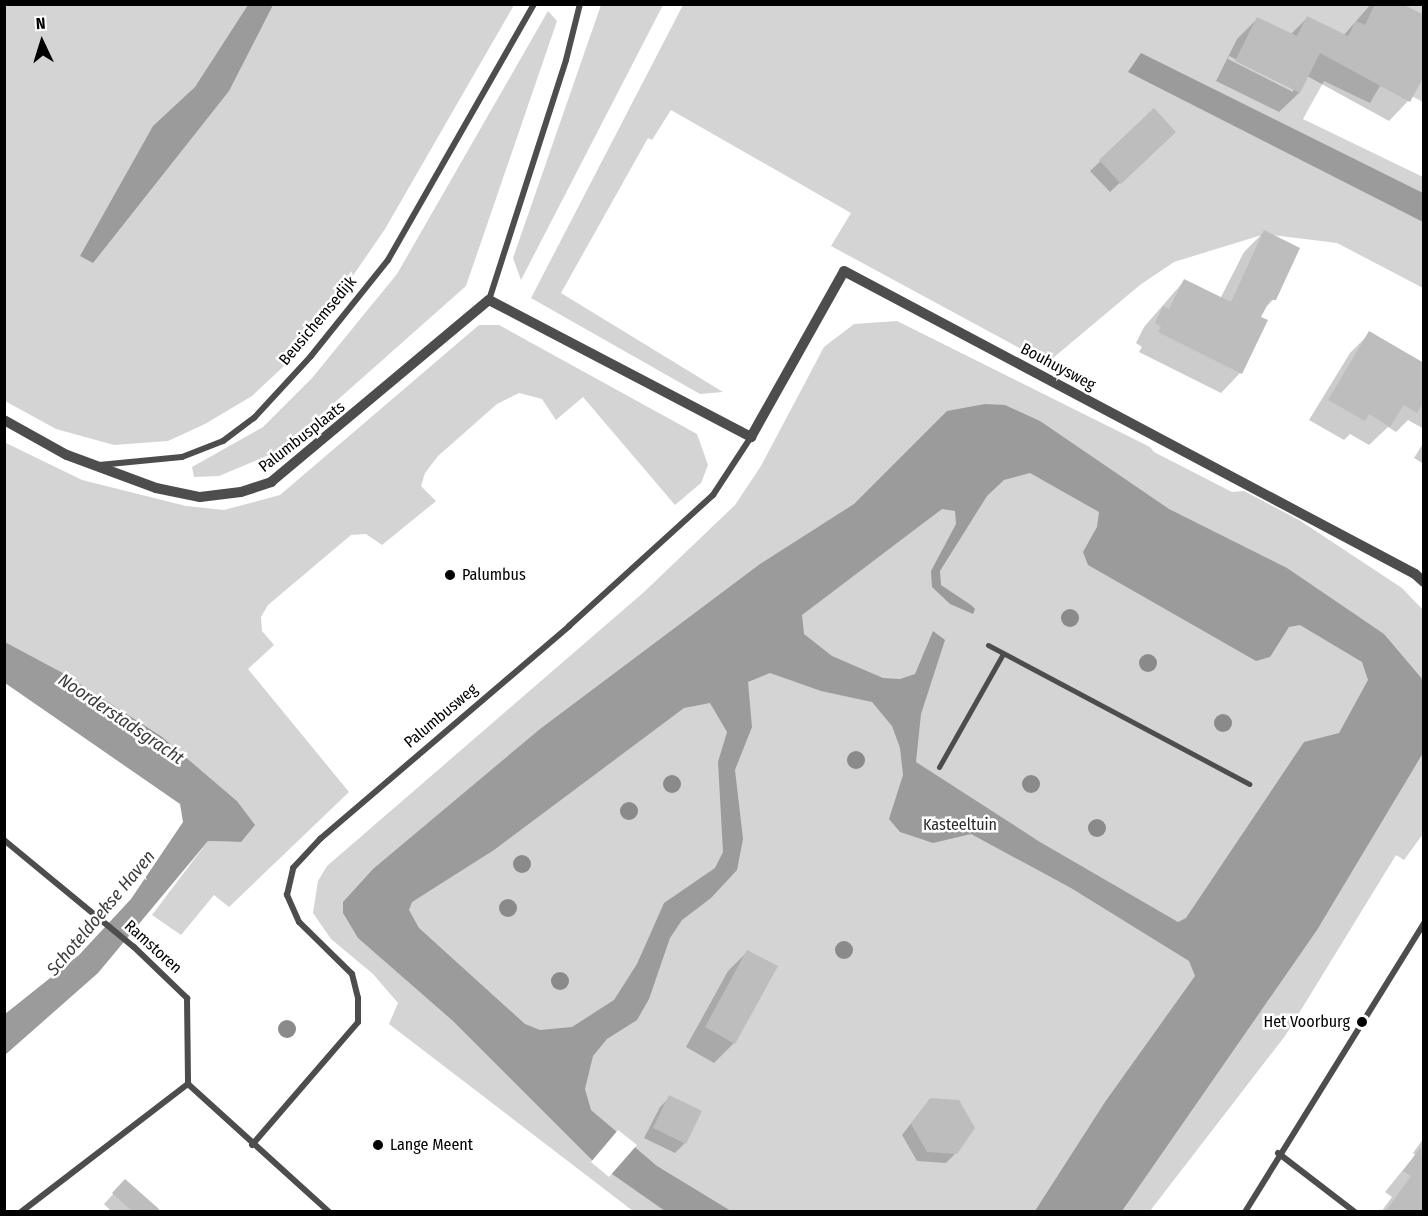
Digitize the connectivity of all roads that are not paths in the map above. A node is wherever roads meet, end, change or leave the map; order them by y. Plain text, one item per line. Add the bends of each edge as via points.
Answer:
1 (534, 4) edge
2 (580, 4) edge
3 (489, 300) junction
4 (4, 420) edge
5 (752, 437) junction
6 (98, 465) junction
7 (1424, 582) edge
8 (988, 645) dead end
9 (1003, 654) junction
10 (939, 767) dead end
11 (1249, 784) dead end
12 (4, 840) edge
13 (1424, 923) edge
14 (188, 1084) junction
15 (252, 1145) junction
16 (1278, 1154) junction
17 (21, 1212) edge
18 (329, 1212) edge
19 (1245, 1212) edge
20 (1355, 1212) edge

1 - 6 street, Beusichemsedijk via 388,260 311,356 254,418 224,441 182,457
2 - 3 street via 566,60
3 - 5 street
3 - 6 street, Palumbusplaats via 271,482 242,492 200,497 156,488
4 - 6 street, Beusichemsedijk via 67,455
5 - 7 street, Bouhuysweg via 844,271
5 - 15 street, Palumbusweg via 714,495 569,626 328,832 293,868 287,895 299,922 352,974 358,1022
8 - 9 street
9 - 10 street
9 - 11 street
12 - 14 street, Ramstoren via 134,947 187,998
13 - 16 street via 1365,1022
14 - 15 street
14 - 17 street
15 - 18 street
16 - 19 street
16 - 20 street

